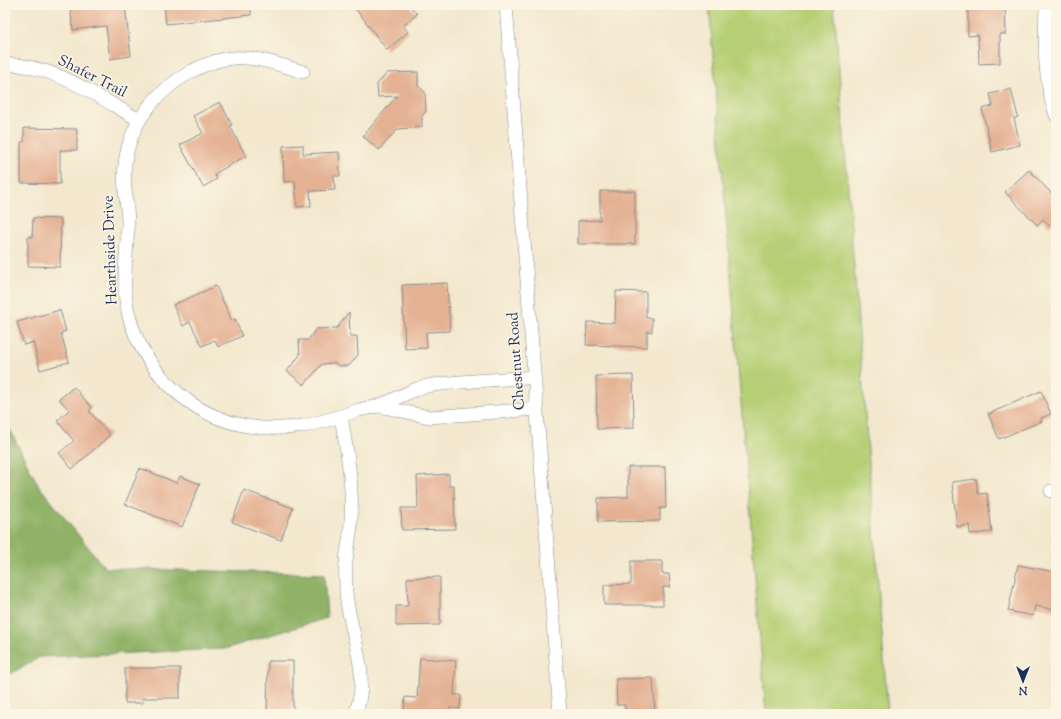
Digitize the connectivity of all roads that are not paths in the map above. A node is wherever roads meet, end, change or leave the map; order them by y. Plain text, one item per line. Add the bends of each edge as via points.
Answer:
1 (506, 5) edge
2 (1046, 5) edge
3 (5, 64) edge
4 (303, 72) dead end
5 (1056, 115) edge
6 (139, 120) junction
7 (534, 377) junction
8 (379, 406) junction
9 (537, 409) junction
10 (340, 417) junction
11 (355, 714) edge
12 (560, 714) edge

1 - 7 street, Chestnut Road
2 - 5 street via 1045,68 1049,96
3 - 6 street, Shafer Trail via 54,73
4 - 6 street, Hearthside Drive via 247,58 219,60 174,81 155,98
6 - 10 street, Hearthside Drive via 124,165 128,224 125,279 132,324 158,373 180,395 211,415 240,425 287,429 310,426
7 - 8 street, Hearthside Drive via 426,386
7 - 9 street, Chestnut Road
8 - 9 street, Hearthside Drive via 429,417
8 - 10 street, Hearthside Drive
9 - 12 street, Chestnut Road
10 - 11 street via 347,450 351,496 346,592 362,669 360,697

